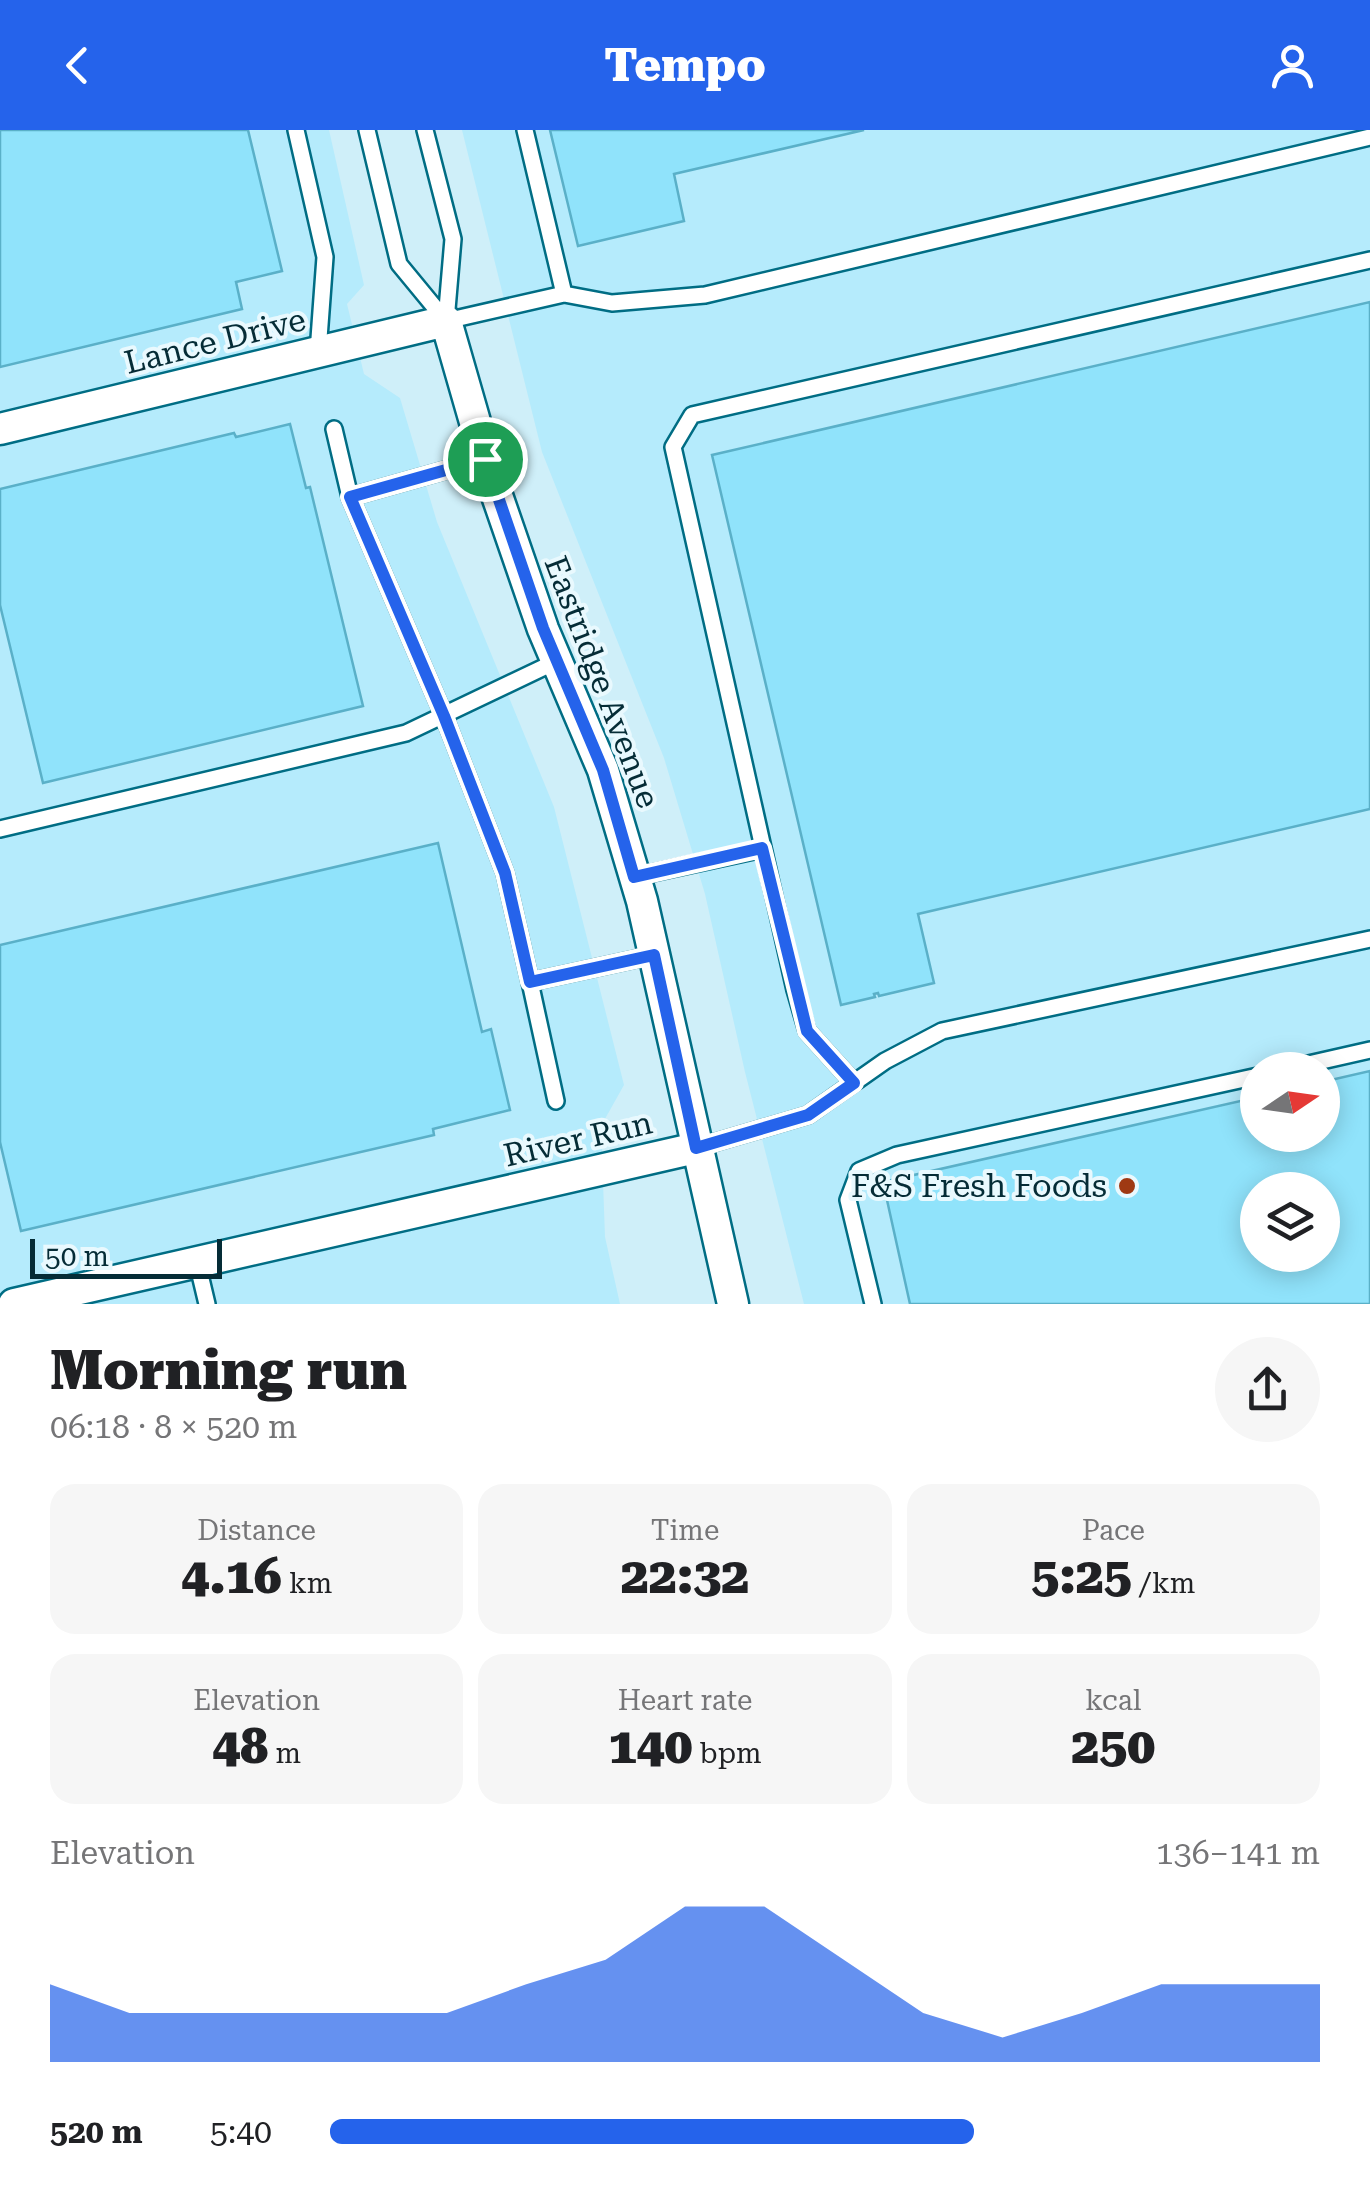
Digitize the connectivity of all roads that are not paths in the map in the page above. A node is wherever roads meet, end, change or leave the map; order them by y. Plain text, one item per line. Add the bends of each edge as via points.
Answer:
1 (296, 130) edge
2 (367, 130) edge
3 (425, 130) edge
4 (526, 130) edge
5 (1370, 137) edge
6 (1370, 260) edge
7 (564, 294) junction
8 (446, 322) junction
9 (318, 352) junction
10 (334, 428) dead end
11 (0, 429) edge
12 (485, 459) junction
13 (350, 497) junction
14 (557, 661) junction
15 (444, 716) junction
16 (0, 829) edge
17 (762, 848) junction
18 (634, 877) junction
19 (1370, 939) edge
20 (654, 955) junction
21 (530, 982) junction
22 (1370, 1050) edge
23 (1340, 1057) edge
24 (1240, 1080) edge
25 (854, 1083) junction
26 (556, 1101) dead end
27 (696, 1148) junction
28 (197, 1262) junction
29 (69, 1298) edge
30 (14, 1304) edge
31 (207, 1304) edge
32 (733, 1304) edge
33 (873, 1304) edge

1 - 9 lane via 325,257
2 - 8 lane, Eastridge Avenue via 399,264
3 - 8 lane, Eastridge Avenue via 453,239
4 - 7 lane
5 - 7 lane via 705,296 612,303
6 - 17 lane via 692,415 673,447
7 - 8 lane
8 - 9 street, Lance Drive
8 - 12 street, Eastridge Avenue
9 - 11 street, Lance Drive
10 - 13 lane
12 - 13 lane
12 - 14 street, Eastridge Avenue
13 - 15 lane
14 - 15 lane
14 - 18 street, Eastridge Avenue via 603,770
15 - 16 lane via 406,732
15 - 21 lane via 505,873
17 - 18 lane
17 - 25 lane via 807,1031
18 - 20 street, Eastridge Avenue
19 - 25 lane, River Run via 942,1032
20 - 21 lane
20 - 27 street, Eastridge Avenue
21 - 26 lane
22 - 23 lane
24 - 33 lane via 897,1154 860,1171 848,1200
25 - 27 lane, River Run via 808,1115
27 - 28 street, River Run
27 - 32 street, Eastridge Avenue
28 - 29 street, River Run
28 - 31 lane
29 - 30 street, River Run

